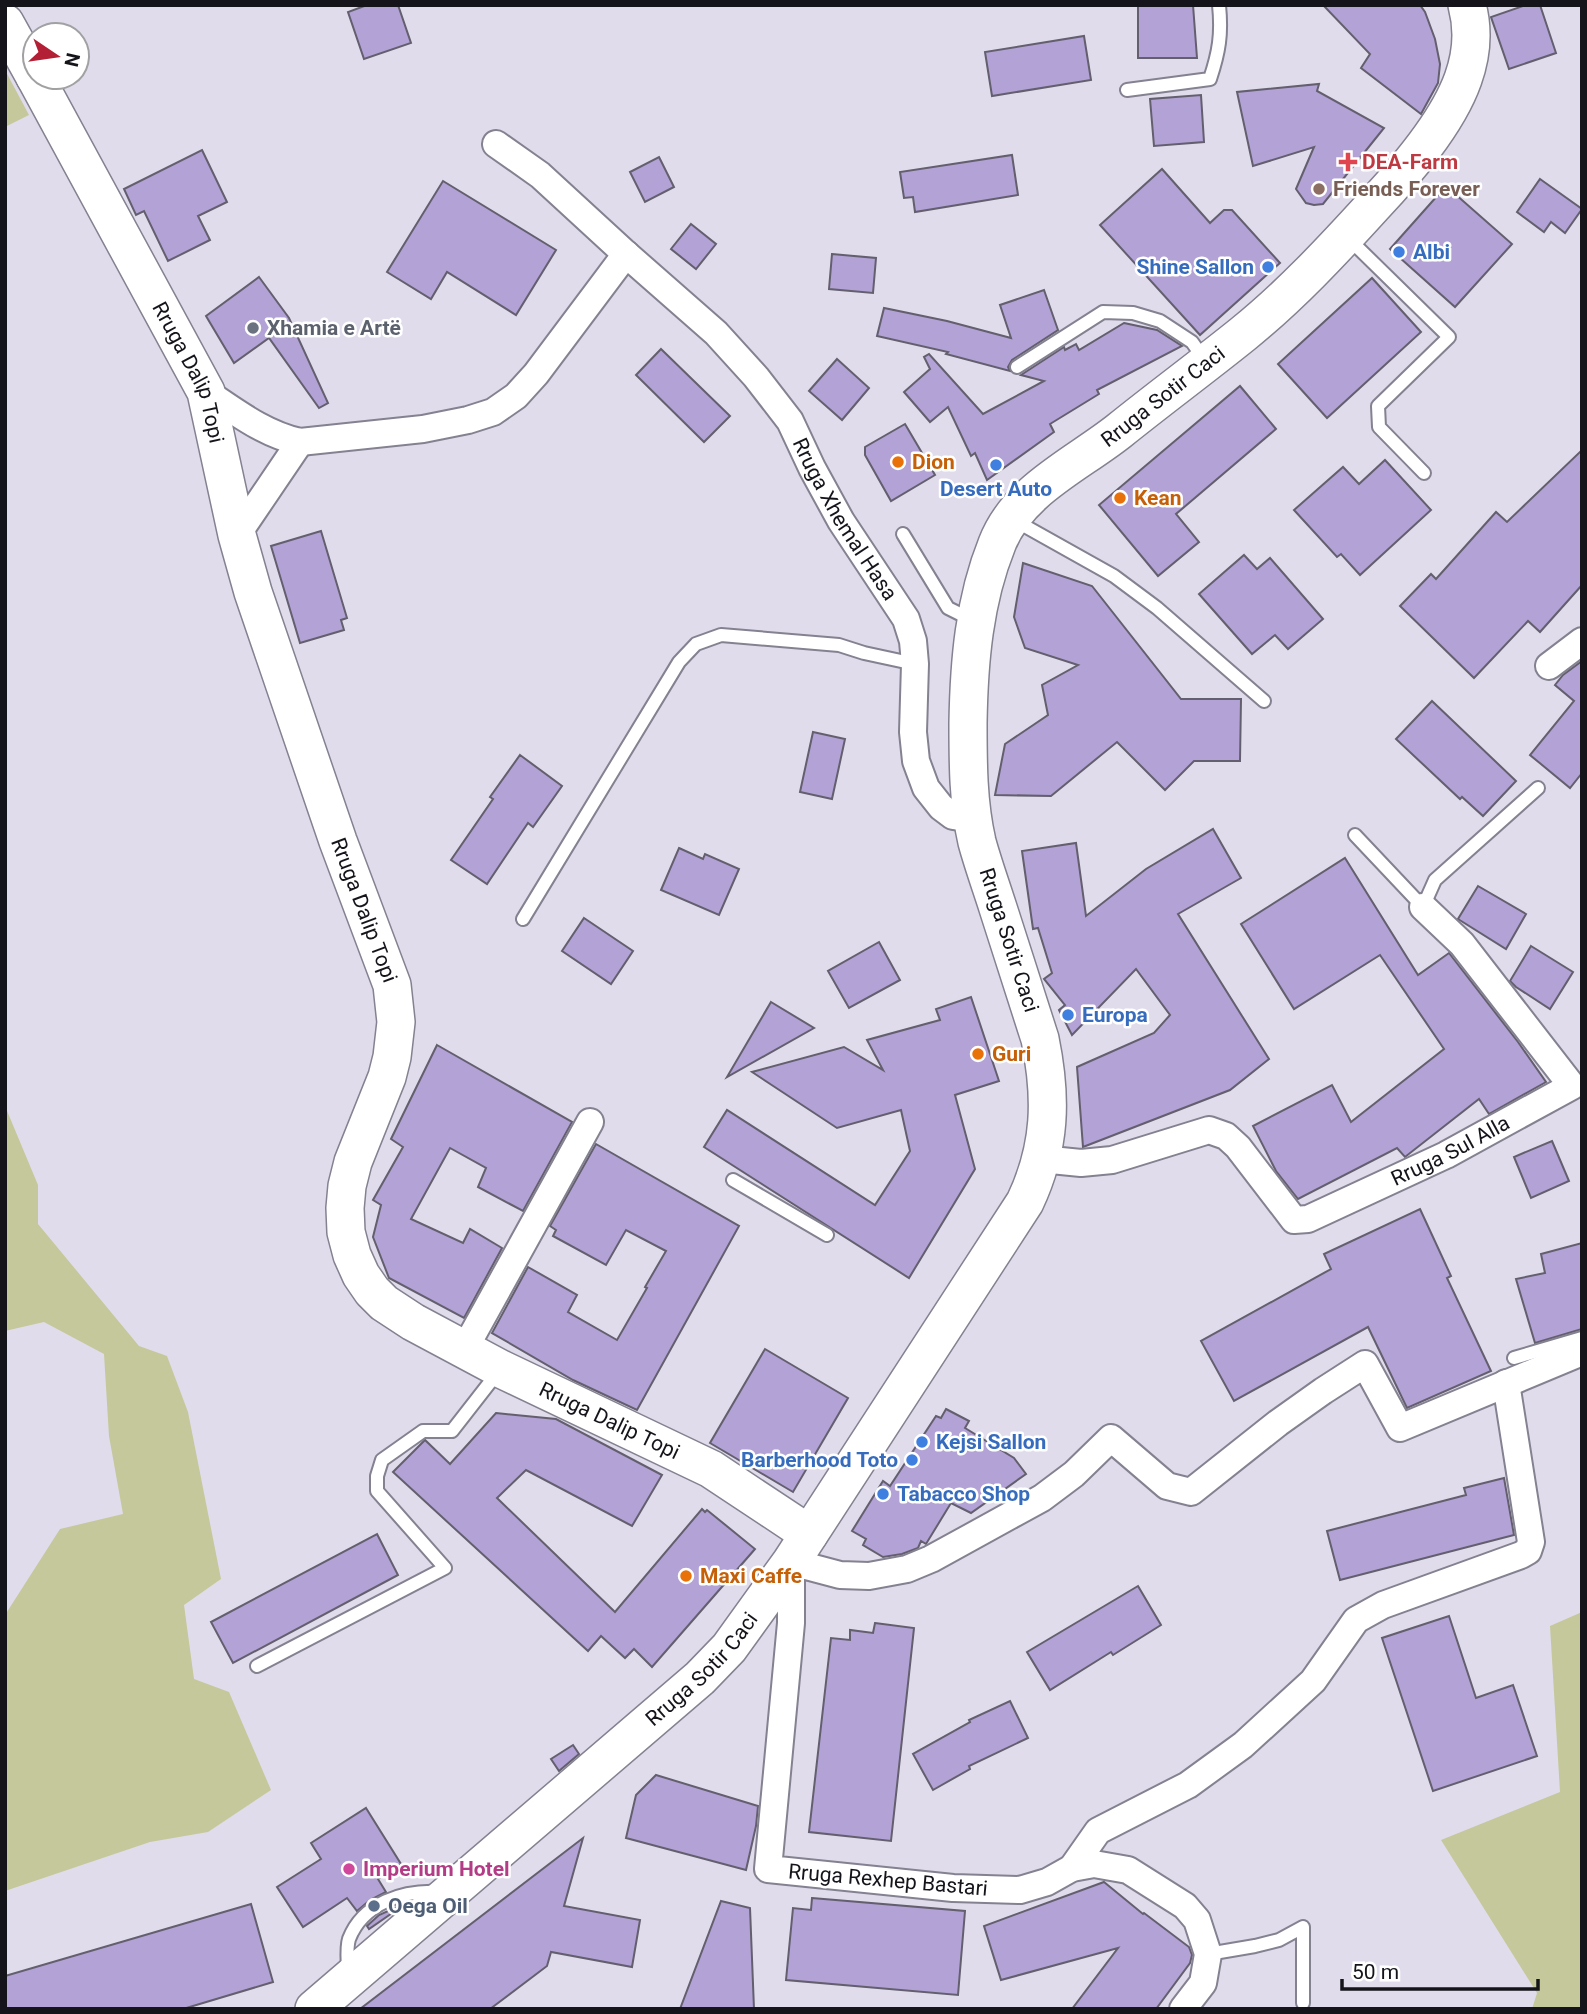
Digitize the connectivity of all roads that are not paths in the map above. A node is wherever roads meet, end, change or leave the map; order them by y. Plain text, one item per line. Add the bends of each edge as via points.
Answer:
1 (1219, 5) edge
2 (1467, 5) edge
3 (5, 23) edge
4 (21, 52) edge
5 (1127, 90) dead end
6 (43, 91) edge
7 (496, 144) dead end
8 (1346, 235) junction
9 (626, 254) junction
10 (1207, 362) junction
11 (1017, 367) dead end
12 (206, 392) junction
13 (300, 442) junction
14 (1424, 473) dead end
15 (1011, 518) junction
16 (903, 534) dead end
17 (237, 535) junction
18 (975, 622) junction
19 (1582, 641) edge
20 (915, 664) junction
21 (1549, 666) dead end
22 (1264, 701) dead end
23 (1538, 788) dead end
24 (973, 819) junction
25 (1355, 835) dead end
26 (1423, 907) junction
27 (523, 919) dead end
28 (590, 1122) dead end
29 (1041, 1159) junction
30 (733, 1180) dead end
31 (827, 1234) dead end
32 (1582, 1338) edge
33 (464, 1350) junction
34 (1582, 1352) edge
35 (501, 1368) junction
36 (1510, 1371) junction
37 (800, 1548) junction
38 (257, 1666) dead end
39 (1072, 1868) junction
40 (1208, 1954) junction
41 (1303, 2003) dead end
42 (314, 2009) edge
43 (1183, 2009) edge

1 - 5 lane via 1222,30 1210,79
2 - 8 main road, Rruga Sotir Caci via 1472,38 1453,102 1411,162
3 - 4 main road, Rruga Dalip Topi
6 - 12 main road, Rruga Dalip Topi
7 - 9 street, Rruga Xhemal Hasa via 540,175
8 - 10 main road, Rruga Sotir Caci via 1274,306
8 - 14 lane via 1449,337 1378,406 1379,427
9 - 13 street via 536,374 493,412 423,429
9 - 20 street, Rruga Xhemal Hasa via 716,333 790,421 841,521 906,619
10 - 11 lane via 1192,342 1160,321 1133,313 1103,312
10 - 15 main road, Rruga Sotir Caci via 1048,481
12 - 13 street via 262,429
12 - 17 main road, Rruga Dalip Topi
13 - 17 street
15 - 18 main road, Rruga Sotir Caci via 988,568
15 - 22 lane via 1123,583
16 - 18 lane via 948,608
17 - 33 main road, Rruga Dalip Topi via 338,841 393,985 395,1042 347,1185 345,1220 352,1255 361,1275 384,1303
18 - 24 main road, Rruga Sotir Caci via 968,761
19 - 21 street
20 - 24 street, Rruga Xhemal Hasa via 913,732 916,761 926,789 953,816
20 - 27 lane via 808,642 721,635 696,644 679,662
23 - 26 lane via 1436,880
24 - 29 main road, Rruga Sotir Caci via 1044,1058 1048,1097
25 - 26 lane, Rruga Sul Alla
26 - 29 street, Rruga Sul Alla via 1462,944 1573,1086 1446,1155 1308,1219 1294,1220 1238,1147 1209,1130 1112,1160
28 - 33 street
29 - 37 main road, Rruga Sotir Caci via 1025,1202
30 - 31 lane
32 - 36 lane
33 - 35 main road, Rruga Dalip Topi
34 - 36 street
35 - 37 main road, Rruga Dalip Topi via 710,1469
35 - 38 lane via 452,1431 423,1431 382,1460 377,1476 377,1491 445,1568
36 - 37 street via 1400,1427 1366,1364 1278,1423 1191,1492 1167,1486 1111,1438 1042,1498 932,1559 893,1573 841,1576
36 - 39 street via 1531,1542 1528,1551 1383,1605 1356,1620 1313,1681 1243,1745 1188,1785 1098,1831
37 - 39 street, Rruga Rexhep Bastari via 768,1869 953,1888 1020,1890
37 - 42 main road, Rruga Sotir Caci via 729,1648 700,1678
39 - 40 street, Rruga Rexhep Bastari via 1094,1864 1128,1870 1185,1906 1197,1920
40 - 41 lane via 1279,1940 1303,1927
40 - 43 street via 1203,1983

